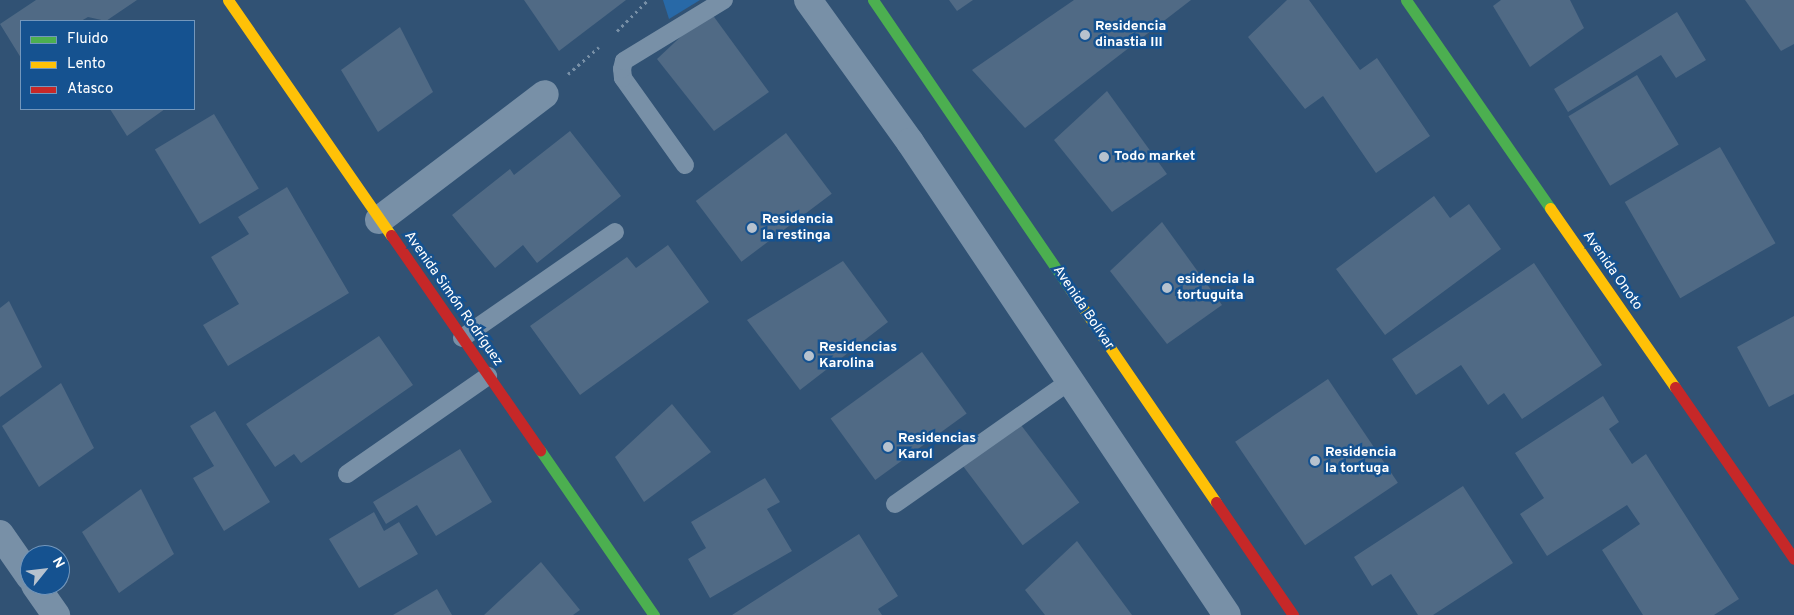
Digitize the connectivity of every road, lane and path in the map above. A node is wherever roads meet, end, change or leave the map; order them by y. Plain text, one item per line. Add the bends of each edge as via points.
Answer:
1 (228, 0) edge
2 (648, 0) edge
3 (724, 0) edge
4 (808, 0) edge
5 (873, 0) edge
6 (1406, 0) edge
7 (613, 34) dead end
8 (606, 41) dead end
9 (545, 94) joint
10 (684, 165) dead end
11 (379, 220) junction
12 (615, 232) dead end
13 (462, 338) junction
14 (488, 376) junction
15 (1070, 381) junction
16 (348, 474) dead end
17 (895, 504) dead end
18 (0, 534) edge
19 (1794, 559) edge
20 (20, 563) edge
21 (42, 595) edge
22 (56, 615) edge
23 (654, 615) edge
24 (1227, 615) edge
25 (1293, 615) edge

1 - 11 street, Avenida Simón Rodríguez
2 - 7 path
3 - 10 lane via 624,61 622,69 623,78
4 - 15 street
5 - 25 street, Avenida Bolívar
6 - 19 street, Avenida Onoto
8 - 9 path
9 - 11 street
11 - 13 street, Avenida Simón Rodríguez
12 - 13 lane
13 - 14 street, Avenida Simón Rodríguez
14 - 16 lane
14 - 23 street, Avenida Simón Rodríguez
15 - 17 lane
15 - 24 street
18 - 20 street
21 - 22 street

